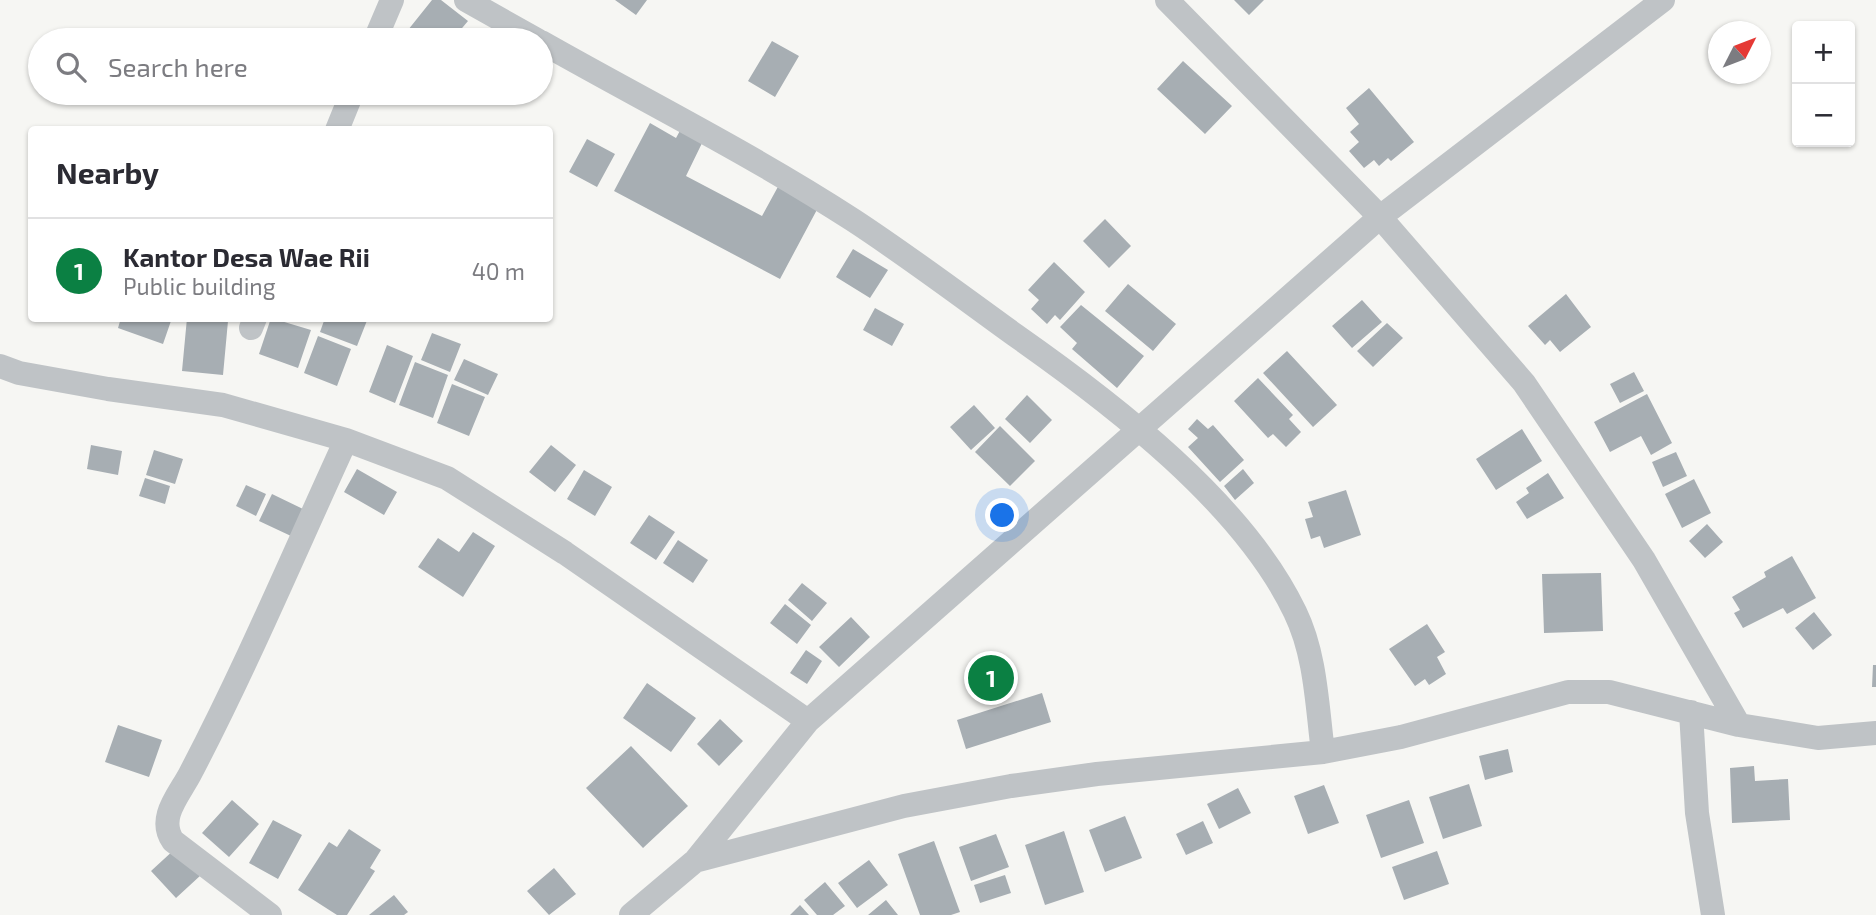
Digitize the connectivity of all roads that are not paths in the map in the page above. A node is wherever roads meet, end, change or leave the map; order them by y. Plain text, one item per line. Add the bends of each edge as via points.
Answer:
1 (392, 0) edge
2 (466, 0) edge
3 (1167, 0) edge
4 (1662, 0) edge
5 (379, 28) edge
6 (516, 28) edge
7 (553, 49) edge
8 (347, 105) edge
9 (339, 126) edge
10 (1380, 217) junction
11 (0, 366) edge
12 (1139, 428) junction
13 (346, 440) junction
14 (1691, 712) junction
15 (808, 720) junction
16 (1739, 725) junction
17 (1876, 733) edge
18 (1323, 752) junction
19 (695, 861) junction
20 (270, 915) edge
21 (631, 915) edge
22 (1713, 915) edge

1 - 5 street
2 - 6 street
3 - 10 street
4 - 10 street
7 - 12 street via 853,220
8 - 9 street
10 - 12 street
10 - 16 street via 1524,383 1644,560
11 - 13 street via 108,389 223,405
12 - 15 street
12 - 18 street via 1225,513 1256,550 1294,610 1310,655
13 - 15 street via 447,478
13 - 20 street via 167,821 173,841
14 - 16 street
14 - 18 street via 1609,692 1568,692 1401,737
14 - 22 street via 1697,813
15 - 19 street
16 - 17 street via 1818,738
18 - 19 street via 1011,786 904,806
19 - 21 street

